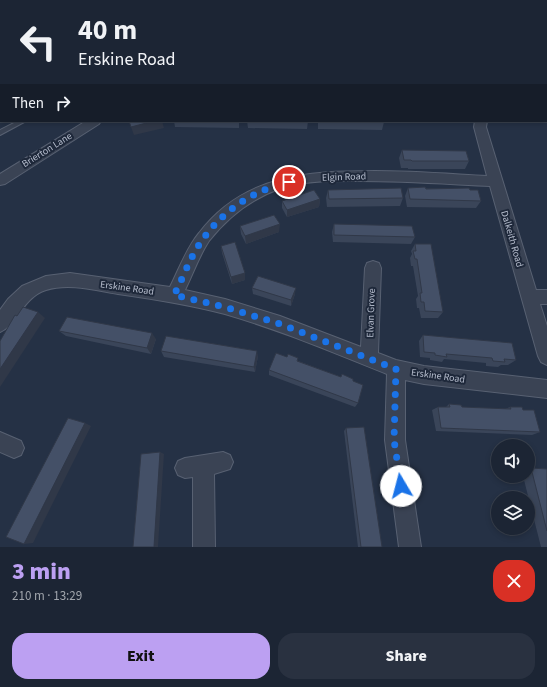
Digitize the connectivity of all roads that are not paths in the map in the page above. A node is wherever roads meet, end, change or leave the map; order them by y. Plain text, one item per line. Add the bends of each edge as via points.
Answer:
1 (21, 122) edge
2 (93, 122) edge
3 (481, 122) edge
4 (0, 133) edge
5 (0, 180) edge
6 (496, 181) junction
7 (373, 268) dead end
8 (174, 295) junction
9 (529, 296) junction
10 (547, 297) edge
11 (0, 324) edge
12 (547, 356) edge
13 (369, 359) junction
14 (396, 369) junction
15 (547, 389) edge
16 (204, 465) dead end
17 (204, 547) edge
18 (410, 547) edge

1 - 4 lane
2 - 5 street, Brierton Lane
3 - 6 street, Dalkeith Road via 480,127
6 - 8 street, Elgin Road via 341,176 304,178 274,186 236,205 208,232
6 - 9 street, Dalkeith Road
7 - 13 street, Elvan Grove
8 - 11 street, Erskine Road via 70,280 53,280 27,291
8 - 13 street, Erskine Road via 280,324
9 - 10 street
9 - 12 street, Dalkeith Road
13 - 14 street, Erskine Road
14 - 15 street, Erskine Road via 424,375
14 - 18 street via 394,440
16 - 17 street

